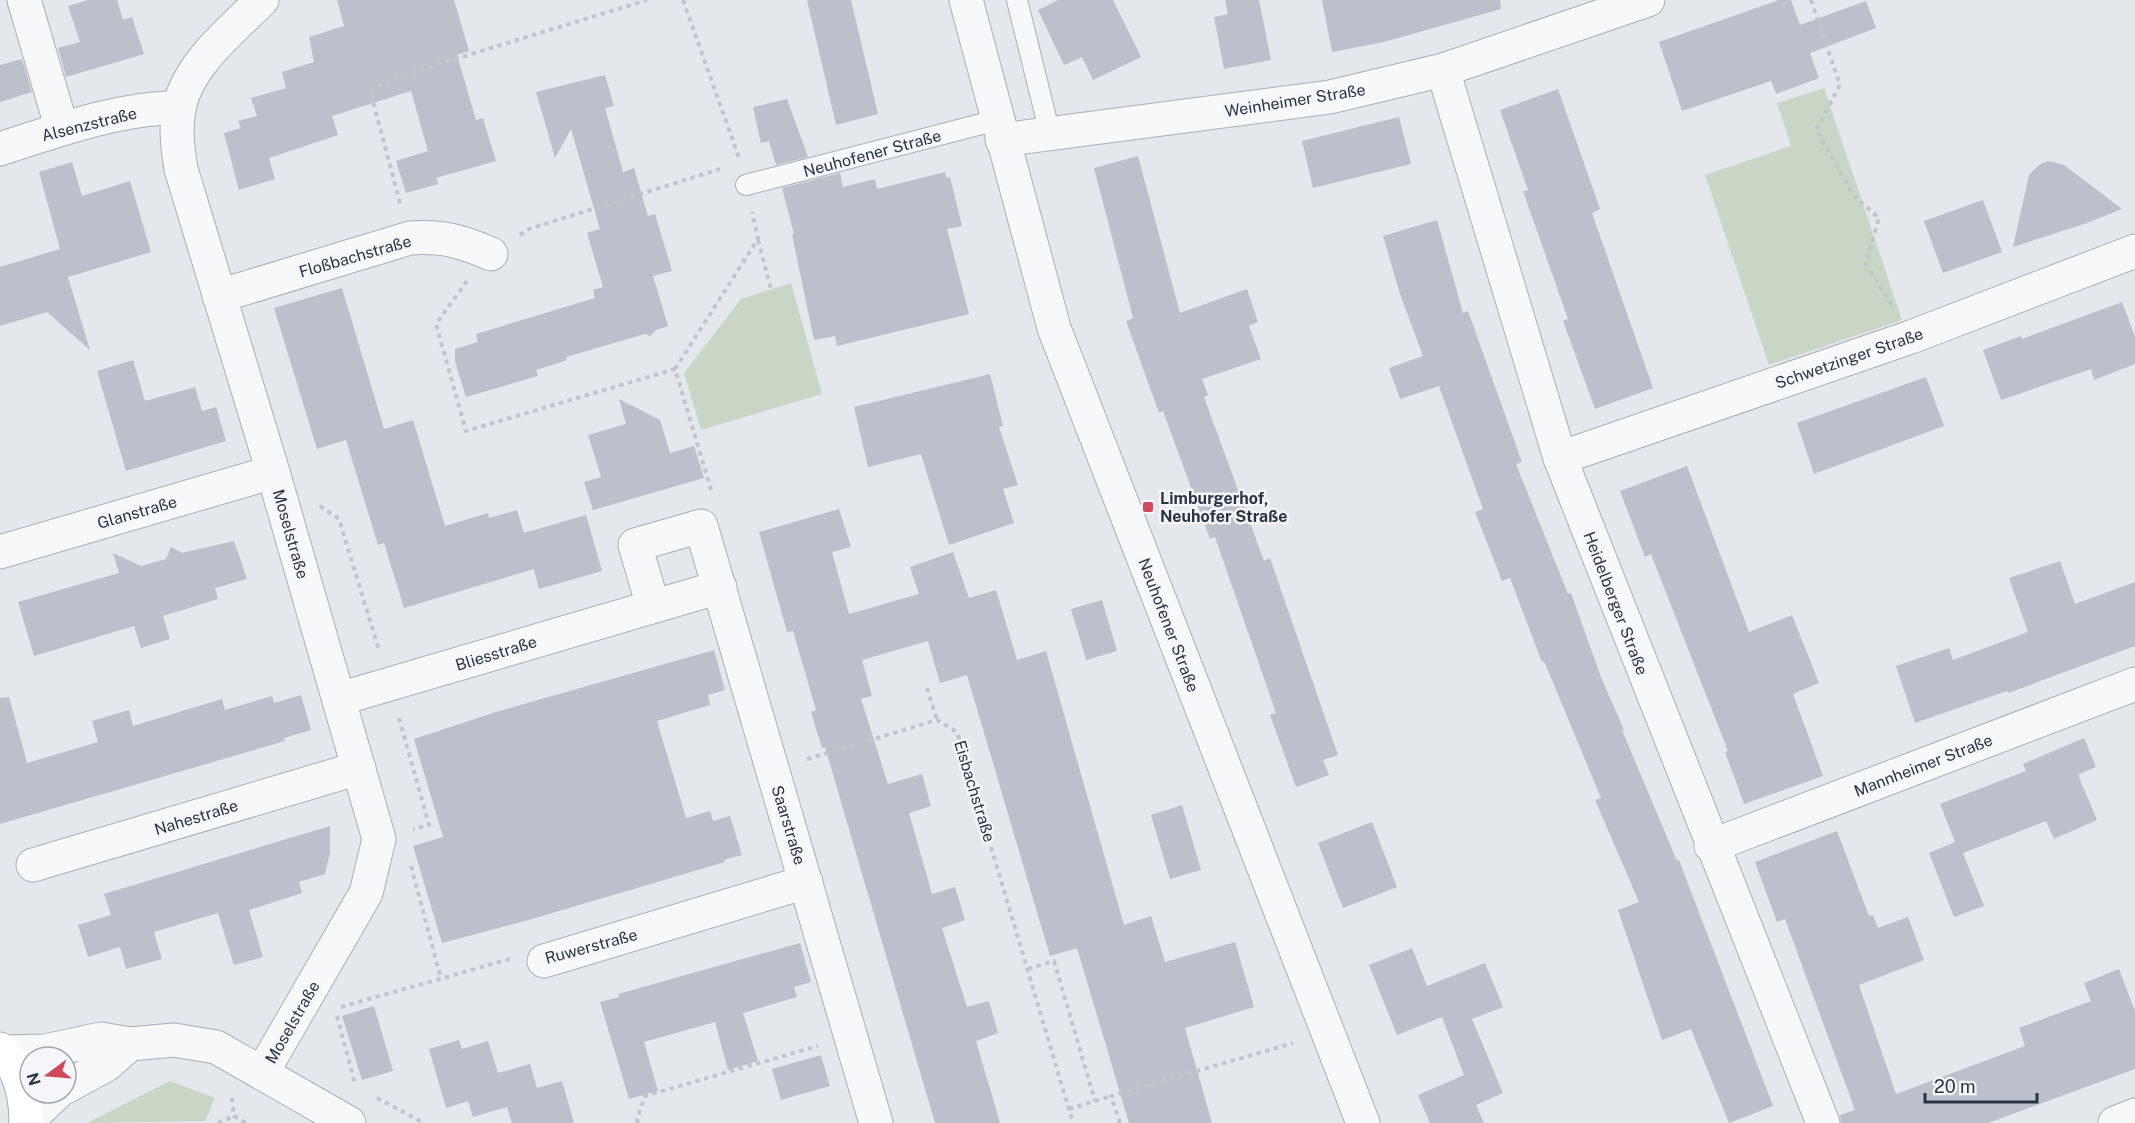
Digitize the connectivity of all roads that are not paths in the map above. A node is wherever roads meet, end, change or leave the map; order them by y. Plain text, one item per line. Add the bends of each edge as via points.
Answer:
1 (24, 0) edge
2 (262, 0) edge
3 (966, 0) edge
4 (1017, 0) edge
5 (1648, 0) edge
6 (1443, 70) junction
7 (179, 108) junction
8 (62, 129) junction
9 (1000, 130) junction
10 (1050, 134) junction
11 (0, 148) edge
12 (746, 185) dead end
13 (2135, 251) edge
14 (491, 254) road end
15 (219, 296) junction
16 (1560, 458) junction
17 (273, 472) junction
18 (0, 552) edge
19 (720, 587) junction
20 (653, 606) junction
21 (2135, 684) edge
22 (339, 699) junction
23 (359, 768) junction
24 (1711, 846) junction
25 (33, 865) dead end
26 (806, 882) junction
27 (544, 961) road end
28 (130, 1044) junction
29 (2, 1051) edge
30 (253, 1068) junction
31 (78, 1080) edge
32 (45, 1105) edge
33 (2135, 1115) edge
34 (347, 1122) edge
35 (26, 1123) edge
36 (876, 1123) edge
37 (1363, 1123) edge
38 (1823, 1123) edge
39 (2115, 1123) edge

1 - 8 street
2 - 7 street, Moselstraße via 205,58
3 - 9 street, Neuhofener Straße
4 - 10 lane
5 - 6 street, Weinheimer Straße
6 - 10 street, Weinheimer Straße via 1330,97
6 - 16 street, Heidelberger Straße
7 - 8 street, Alsenzstraße via 157,107
7 - 15 street, Moselstraße via 180,169
8 - 11 street, Alsenzstraße
9 - 10 street, Weinheimer Straße
9 - 12 lane, Neuhofener Straße
9 - 37 street, Neuhofener Straße via 1054,328
13 - 16 street, Schwetzinger Straße via 1911,337
14 - 15 street, Floßbachstraße via 458,240 410,238
15 - 17 street, Moselstraße
16 - 24 street, Heidelberger Straße
17 - 18 street, Glanstraße
17 - 22 street, Moselstraße
19 - 20 street, Bliesstraße
19 - 20 street, Saarstraße via 701,526 635,545
19 - 26 street, Saarstraße
20 - 22 street, Bliesstraße
21 - 24 street, Mannheimer Straße
22 - 23 street, Moselstraße
23 - 25 street, Nahestraße
23 - 30 street, Moselstraße via 379,839 366,893
24 - 38 street, Heidelberger Straße
26 - 27 street, Ruwerstraße
26 - 36 street, Saarstraße
28 - 29 street via 101,1039 45,1051
28 - 30 street via 174,1040 216,1047
28 - 31 street via 106,1065
29 - 35 main road via 25,1097
30 - 34 street
32 - 35 street
33 - 39 street

